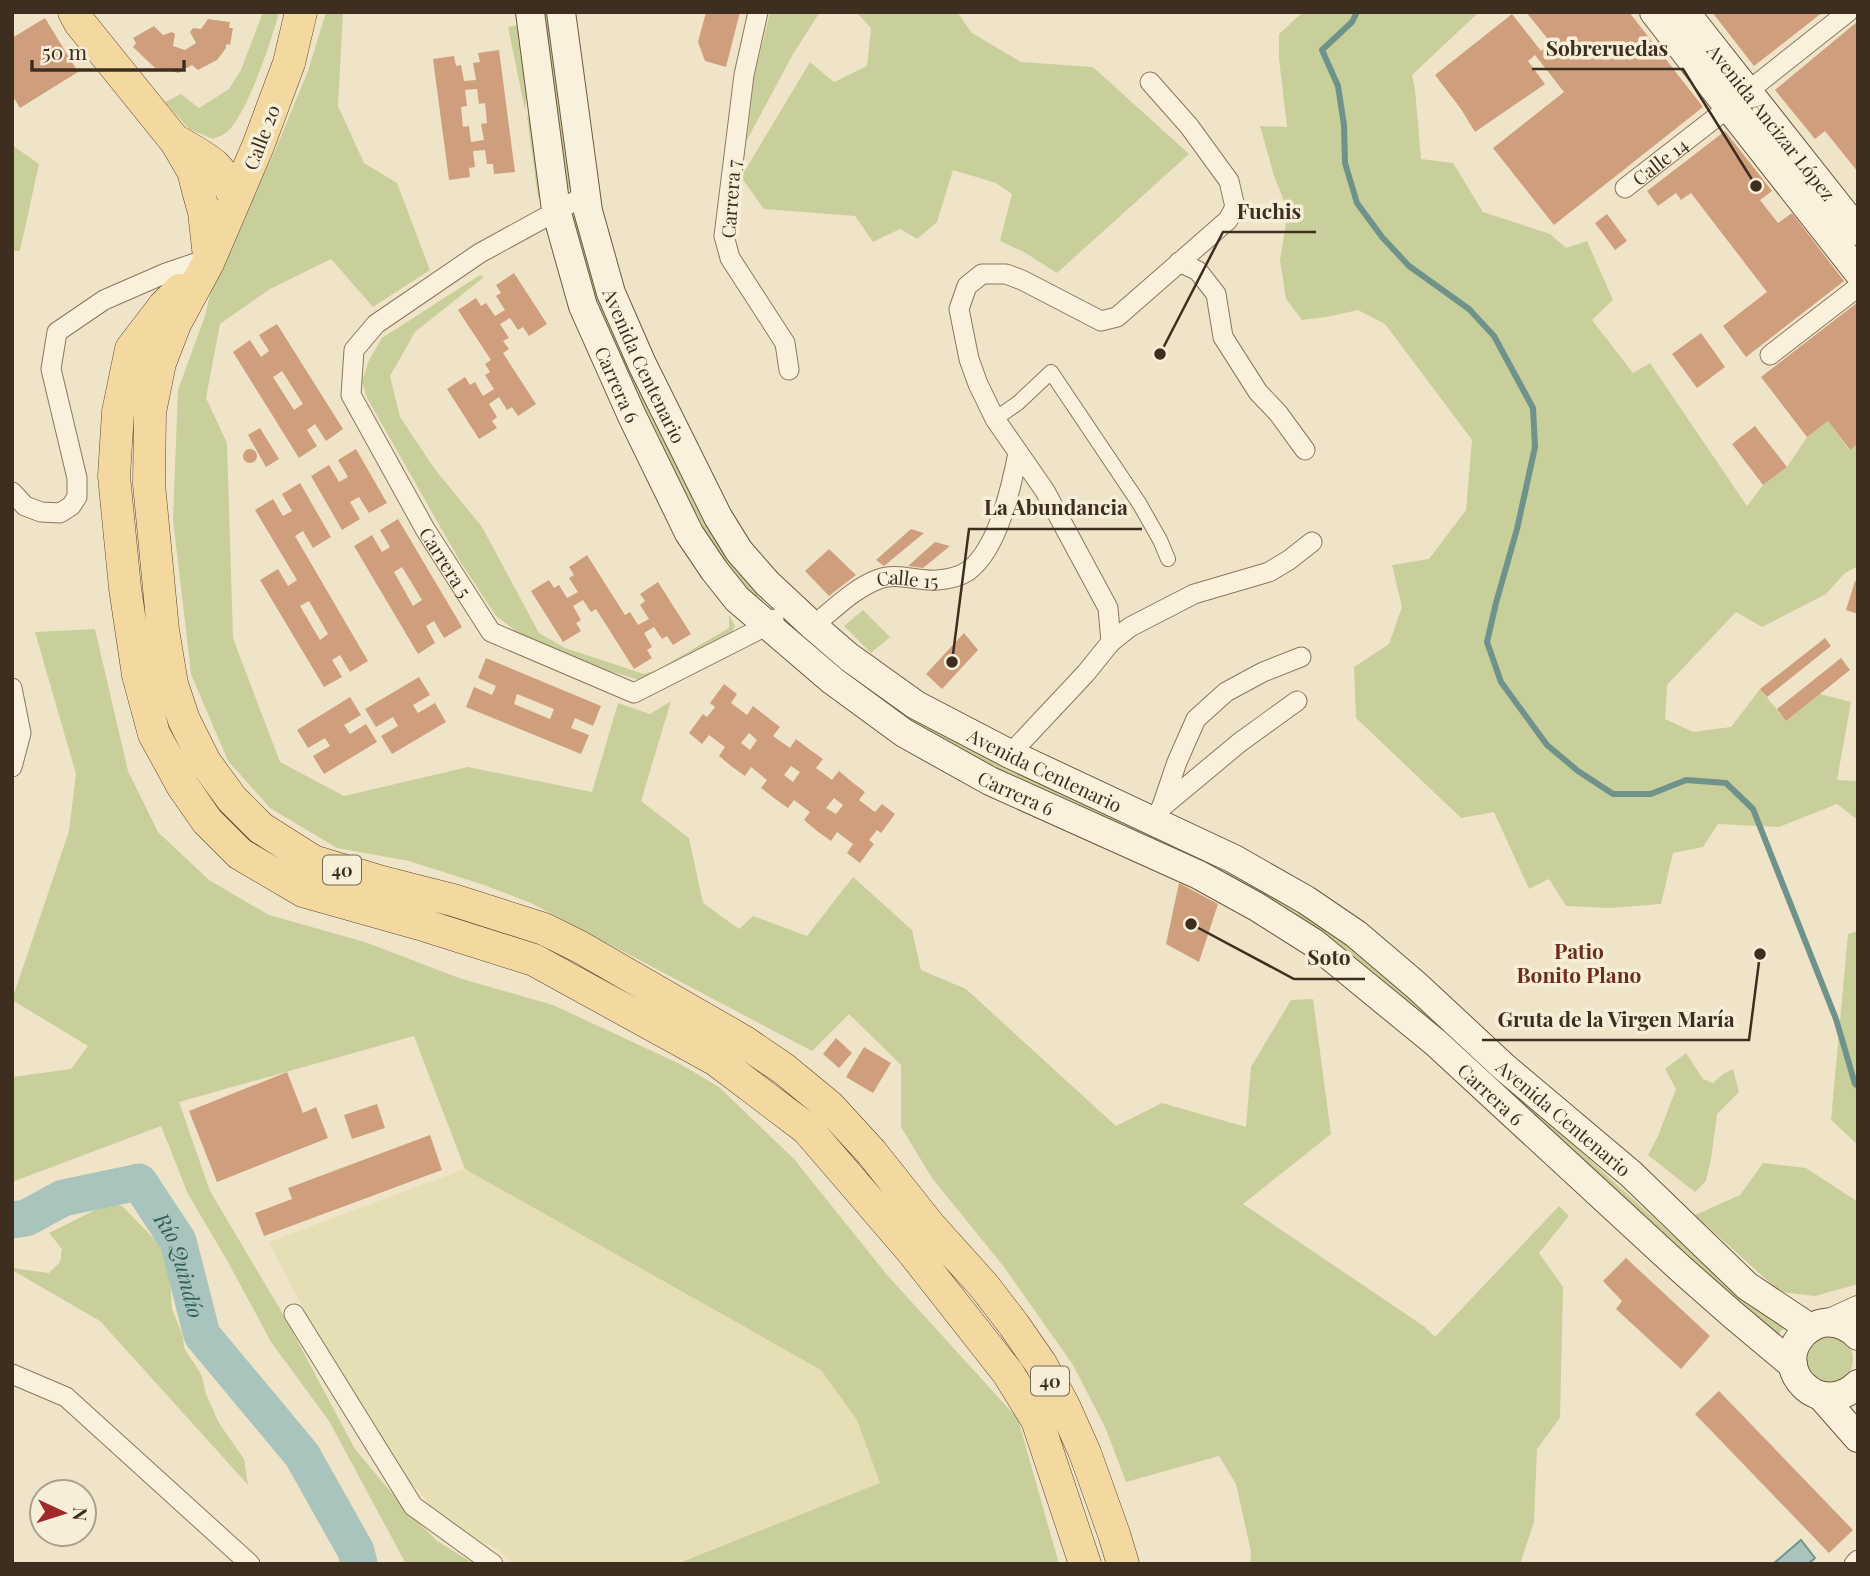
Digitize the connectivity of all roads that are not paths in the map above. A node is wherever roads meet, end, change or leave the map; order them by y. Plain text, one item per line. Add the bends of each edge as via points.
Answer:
1 (74, 12) edge
2 (301, 12) edge
3 (530, 12) edge
4 (561, 12) edge
5 (758, 12) edge
6 (1654, 12) edge
7 (1685, 12) edge
8 (1848, 12) edge
9 (1150, 82) dead end
10 (1738, 100) junction
11 (176, 142) junction
12 (1625, 188) dead end
13 (586, 195) junction
14 (235, 200) junction
15 (556, 210) junction
16 (1858, 231) edge
17 (209, 258) junction
18 (1179, 262) junction
19 (1858, 272) edge
20 (1858, 287) edge
21 (1770, 355) dead end
22 (789, 370) dead end
23 (995, 419) junction
24 (1305, 450) dead end
25 (1018, 453) junction
26 (12, 492) edge
27 (1312, 542) dead end
28 (1168, 559) dead end
29 (789, 604) junction
30 (768, 625) junction
31 (813, 626) junction
32 (1111, 642) junction
33 (1301, 657) dead end
34 (12, 688) edge
35 (1297, 701) dead end
36 (1010, 754) junction
37 (12, 767) edge
38 (1158, 814) junction
39 (1858, 1308) edge
40 (294, 1314) dead end
41 (1817, 1326) junction
42 (1858, 1336) edge
43 (1793, 1365) junction
44 (12, 1374) edge
45 (1858, 1384) edge
46 (1822, 1396) junction
47 (1858, 1438) edge
48 (1858, 1560) edge
49 (250, 1564) edge
50 (493, 1564) edge
51 (1085, 1564) edge
52 (1123, 1564) edge
53 (1854, 1564) edge

1 - 11 main road
2 - 14 main road, Calle 20 via 289,62
3 - 15 main road, Carrera 6
4 - 13 main road, Avenida Centenario
5 - 22 street, Carrera 7 via 744,75 724,236 730,258 785,343
6 - 10 main road, Avenida Ancizar López
7 - 10 main road, Avenida Ancizar López
8 - 10 street, Calle 14
9 - 18 street via 1229,181 1235,206 1228,220
10 - 12 street, Calle 14
10 - 16 main road, Avenida Ancizar López
10 - 19 main road, Avenida Ancizar López
11 - 14 main road via 220,169
11 - 17 main road via 200,194
13 - 15 street
13 - 29 main road, Avenida Centenario via 611,293 642,364 738,551
14 - 17 main road, Calle 20
15 - 30 main road, Carrera 6 via 583,306 689,533 737,599
15 - 30 street, Carrera 5 via 480,253 376,324 354,350 351,395 425,529 491,632 634,693
17 - 26 street via 104,300 57,332 51,369 77,478 77,497 60,513 41,512 26,506
17 - 51 main road via 131,349 118,412 114,476 138,675 154,734 182,785 207,821 240,854 303,891 534,960 716,1060 807,1129 1008,1373 1037,1420
17 - 52 main road, 40 via 160,363 150,412 149,484 172,684 205,762 232,800 261,828 313,861 544,929 743,1041 829,1106 984,1286 1041,1364 1085,1453
18 - 23 street via 1117,317 1101,321 1006,274 982,274 967,286 958,309 969,359
18 - 24 street via 1198,271 1216,294 1223,337 1258,392
20 - 21 street
23 - 25 street
23 - 28 street via 1051,372 1139,503
25 - 31 street, Calle 15 via 1010,495 995,535 970,570 935,581 881,578
25 - 32 street via 1045,491 1108,608
27 - 32 street via 1269,572 1194,594
29 - 30 street
29 - 31 main road, Avenida Centenario
30 - 43 main road, Carrera 6 via 904,733 990,781 1199,875 1314,943 1436,1043 1701,1287
31 - 36 main road, Avenida Centenario via 916,705
32 - 36 street
33 - 38 street via 1226,692 1196,719
34 - 37 street via 21,733
35 - 38 street via 1239,743
36 - 38 main road, Avenida Centenario
38 - 41 main road, Avenida Centenario via 1356,934 1631,1174 1746,1286
39 - 41 street
40 - 50 street via 413,1506
41 - 42 main road, Avenida Centenario via 1835,1323
41 - 43 main road via 1796,1344
43 - 46 main road, Carrera 6 via 1802,1385
44 - 49 street via 66,1398
45 - 46 main road via 1843,1395
46 - 47 main road
48 - 53 street

